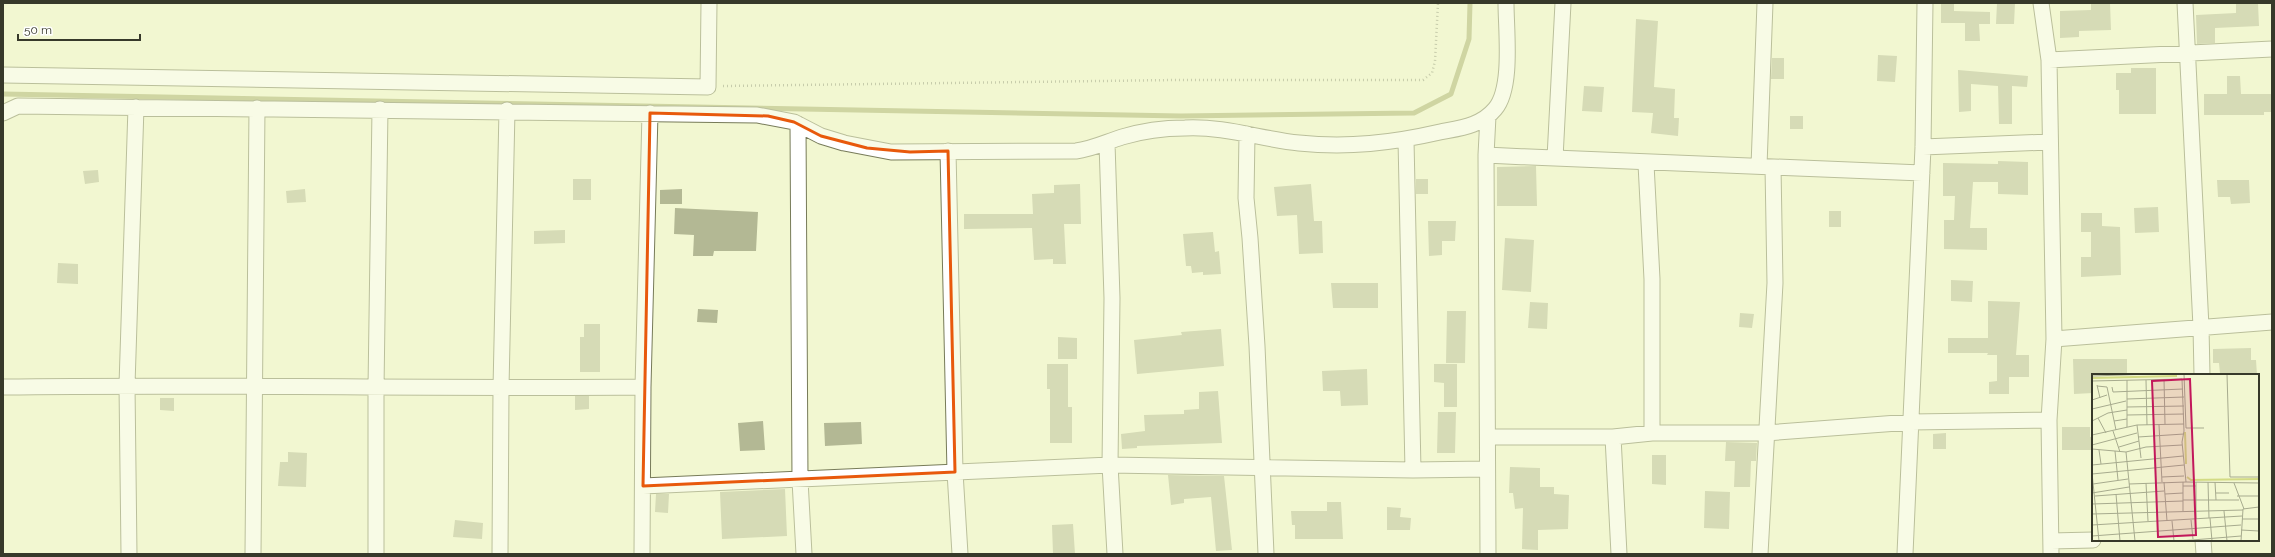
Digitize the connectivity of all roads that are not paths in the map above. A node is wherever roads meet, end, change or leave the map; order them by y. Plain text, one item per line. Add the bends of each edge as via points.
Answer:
1 (710, 3) edge
2 (1506, 3) edge
3 (1563, 3) edge
4 (1765, 3) edge
5 (1925, 3) edge
6 (2041, 3) edge
7 (2185, 3) edge
8 (2272, 49) edge
9 (2188, 55) junction
10 (2049, 60) junction
11 (3, 75) edge
12 (136, 107) junction
13 (257, 108) junction
14 (380, 109) junction
15 (506, 110) junction
16 (3, 112) edge
17 (650, 113) junction
18 (1488, 116) junction
19 (798, 124) junction
20 (1247, 134) junction
21 (1406, 140) junction
22 (2049, 142) junction
23 (1107, 143) junction
24 (1923, 147) junction
25 (948, 151) junction
26 (1486, 155) junction
27 (1555, 158) junction
28 (1646, 164) junction
29 (1766, 166) junction
30 (1922, 173) junction
31 (2272, 322) edge
32 (2201, 328) junction
33 (2054, 338) junction
34 (2202, 374) edge
35 (127, 385) junction
36 (3, 387) edge
37 (253, 387) junction
38 (643, 387) junction
39 (376, 388) junction
40 (501, 388) junction
41 (2049, 420) junction
42 (1911, 422) junction
43 (1652, 433) junction
44 (1766, 433) junction
45 (1488, 437) junction
46 (1613, 437) junction
47 (1110, 465) junction
48 (1262, 467) junction
49 (1487, 469) junction
50 (1413, 470) junction
51 (955, 472) junction
52 (800, 480) junction
53 (643, 486) junction
54 (2092, 540) edge
55 (2203, 541) edge
56 (2051, 548) edge
57 (128, 554) edge
58 (253, 554) edge
59 (376, 554) edge
60 (500, 554) edge
61 (642, 554) edge
62 (804, 554) edge
63 (960, 554) edge
64 (1115, 554) edge
65 (1266, 554) edge
66 (1488, 554) edge
67 (1619, 554) edge
68 (1760, 554) edge
69 (1905, 554) edge
70 (2204, 554) edge

1 - 11 street via 708,87
2 - 18 street via 1506,86 1500,102
3 - 27 street
4 - 29 street
5 - 24 street
6 - 10 street
7 - 9 street
8 - 9 street
9 - 10 street
9 - 32 street
10 - 22 street
12 - 13 street
12 - 16 street via 18,106
12 - 35 street
13 - 14 street
13 - 37 street
14 - 15 street
14 - 39 street
15 - 17 street
15 - 40 street
17 - 19 street via 757,115
17 - 38 street
18 - 21 street via 1472,125
18 - 26 street
19 - 25 street via 821,136 867,148 910,152
19 - 52 street
20 - 21 street via 1299,143 1331,145 1362,145
20 - 23 street via 1185,128 1136,134
20 - 48 street via 1246,198 1252,261
21 - 50 street
22 - 24 street
22 - 33 street
23 - 25 street via 1076,151
23 - 47 street via 1112,298
24 - 30 street
25 - 51 street
26 - 27 street
26 - 45 street
27 - 28 street
28 - 29 street
28 - 43 street via 1652,279
29 - 30 street
29 - 44 street via 1775,282
30 - 42 street
31 - 32 street
32 - 33 street
32 - 34 street
33 - 41 street
35 - 36 street
35 - 37 street
35 - 57 street
37 - 39 street
37 - 58 street
38 - 40 street
38 - 53 street
39 - 40 street
39 - 59 street
40 - 60 street
41 - 42 street
41 - 56 street
42 - 44 street
42 - 69 street
43 - 44 street
43 - 46 street
44 - 68 street
45 - 46 street
45 - 49 street
46 - 67 street
47 - 48 street
47 - 51 street
47 - 64 street
48 - 50 street
48 - 65 street
49 - 50 street
49 - 66 street
51 - 52 street
51 - 63 street
52 - 53 street
52 - 62 street
53 - 61 street
54 - 56 street
55 - 70 street

